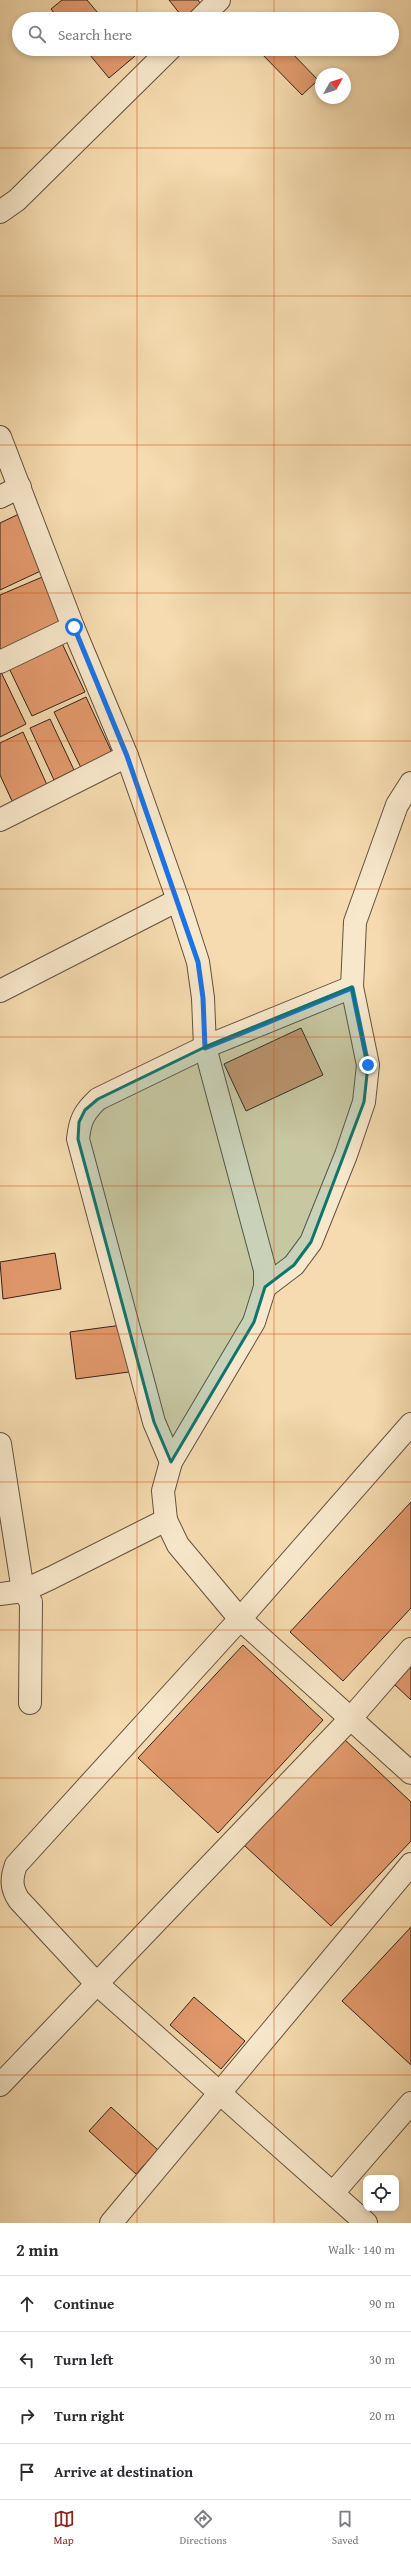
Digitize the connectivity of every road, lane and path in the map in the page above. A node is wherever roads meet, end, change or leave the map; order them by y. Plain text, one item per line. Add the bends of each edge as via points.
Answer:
1 (219, 0) edge
2 (207, 12) edge
3 (163, 56) edge
4 (8, 206) edge
5 (0, 437) edge
6 (20, 488) junction
7 (0, 497) edge
8 (74, 627) junction
9 (0, 662) edge
10 (127, 756) junction
11 (411, 783) edge
12 (0, 820) edge
13 (178, 900) junction
14 (352, 988) junction
15 (0, 991) edge
16 (205, 1048) junction
17 (265, 1286) junction
18 (411, 1424) edge
19 (0, 1444) edge
20 (171, 1462) junction
21 (166, 1520) junction
22 (23, 1591) junction
23 (0, 1594) edge
24 (240, 1619) junction
25 (411, 1649) edge
26 (30, 1703) dead end
27 (350, 1718) junction
28 (411, 1773) edge
29 (411, 1864) edge
30 (96, 1982) junction
31 (0, 2085) edge
32 (220, 2095) junction
33 (411, 2103) edge
34 (333, 2193) junction
35 (359, 2221) edge
36 (111, 2223) edge

1 - 2 street
3 - 4 street
5 - 6 street
6 - 7 street
6 - 8 street
8 - 9 street
8 - 10 street
10 - 12 street
10 - 13 street
11 - 14 street via 397,805 355,922
13 - 15 street
13 - 16 street via 198,962 203,998
14 - 16 street
14 - 17 street via 368,1065 364,1102 311,1242 294,1264
16 - 17 street via 265,1270
16 - 20 street via 98,1099 85,1110 79,1122 78,1139 154,1422
17 - 20 street via 254,1322
18 - 24 street
19 - 22 street
20 - 21 street via 163,1491
21 - 22 street
21 - 24 street via 178,1545
22 - 23 street
22 - 26 street via 31,1602
24 - 27 street
24 - 30 street via 16,1865 12,1877 13,1890 19,1900
25 - 27 street
27 - 28 street
27 - 30 street
29 - 32 street
30 - 31 street
30 - 32 street
32 - 34 street
32 - 36 street
33 - 34 street
34 - 35 street

